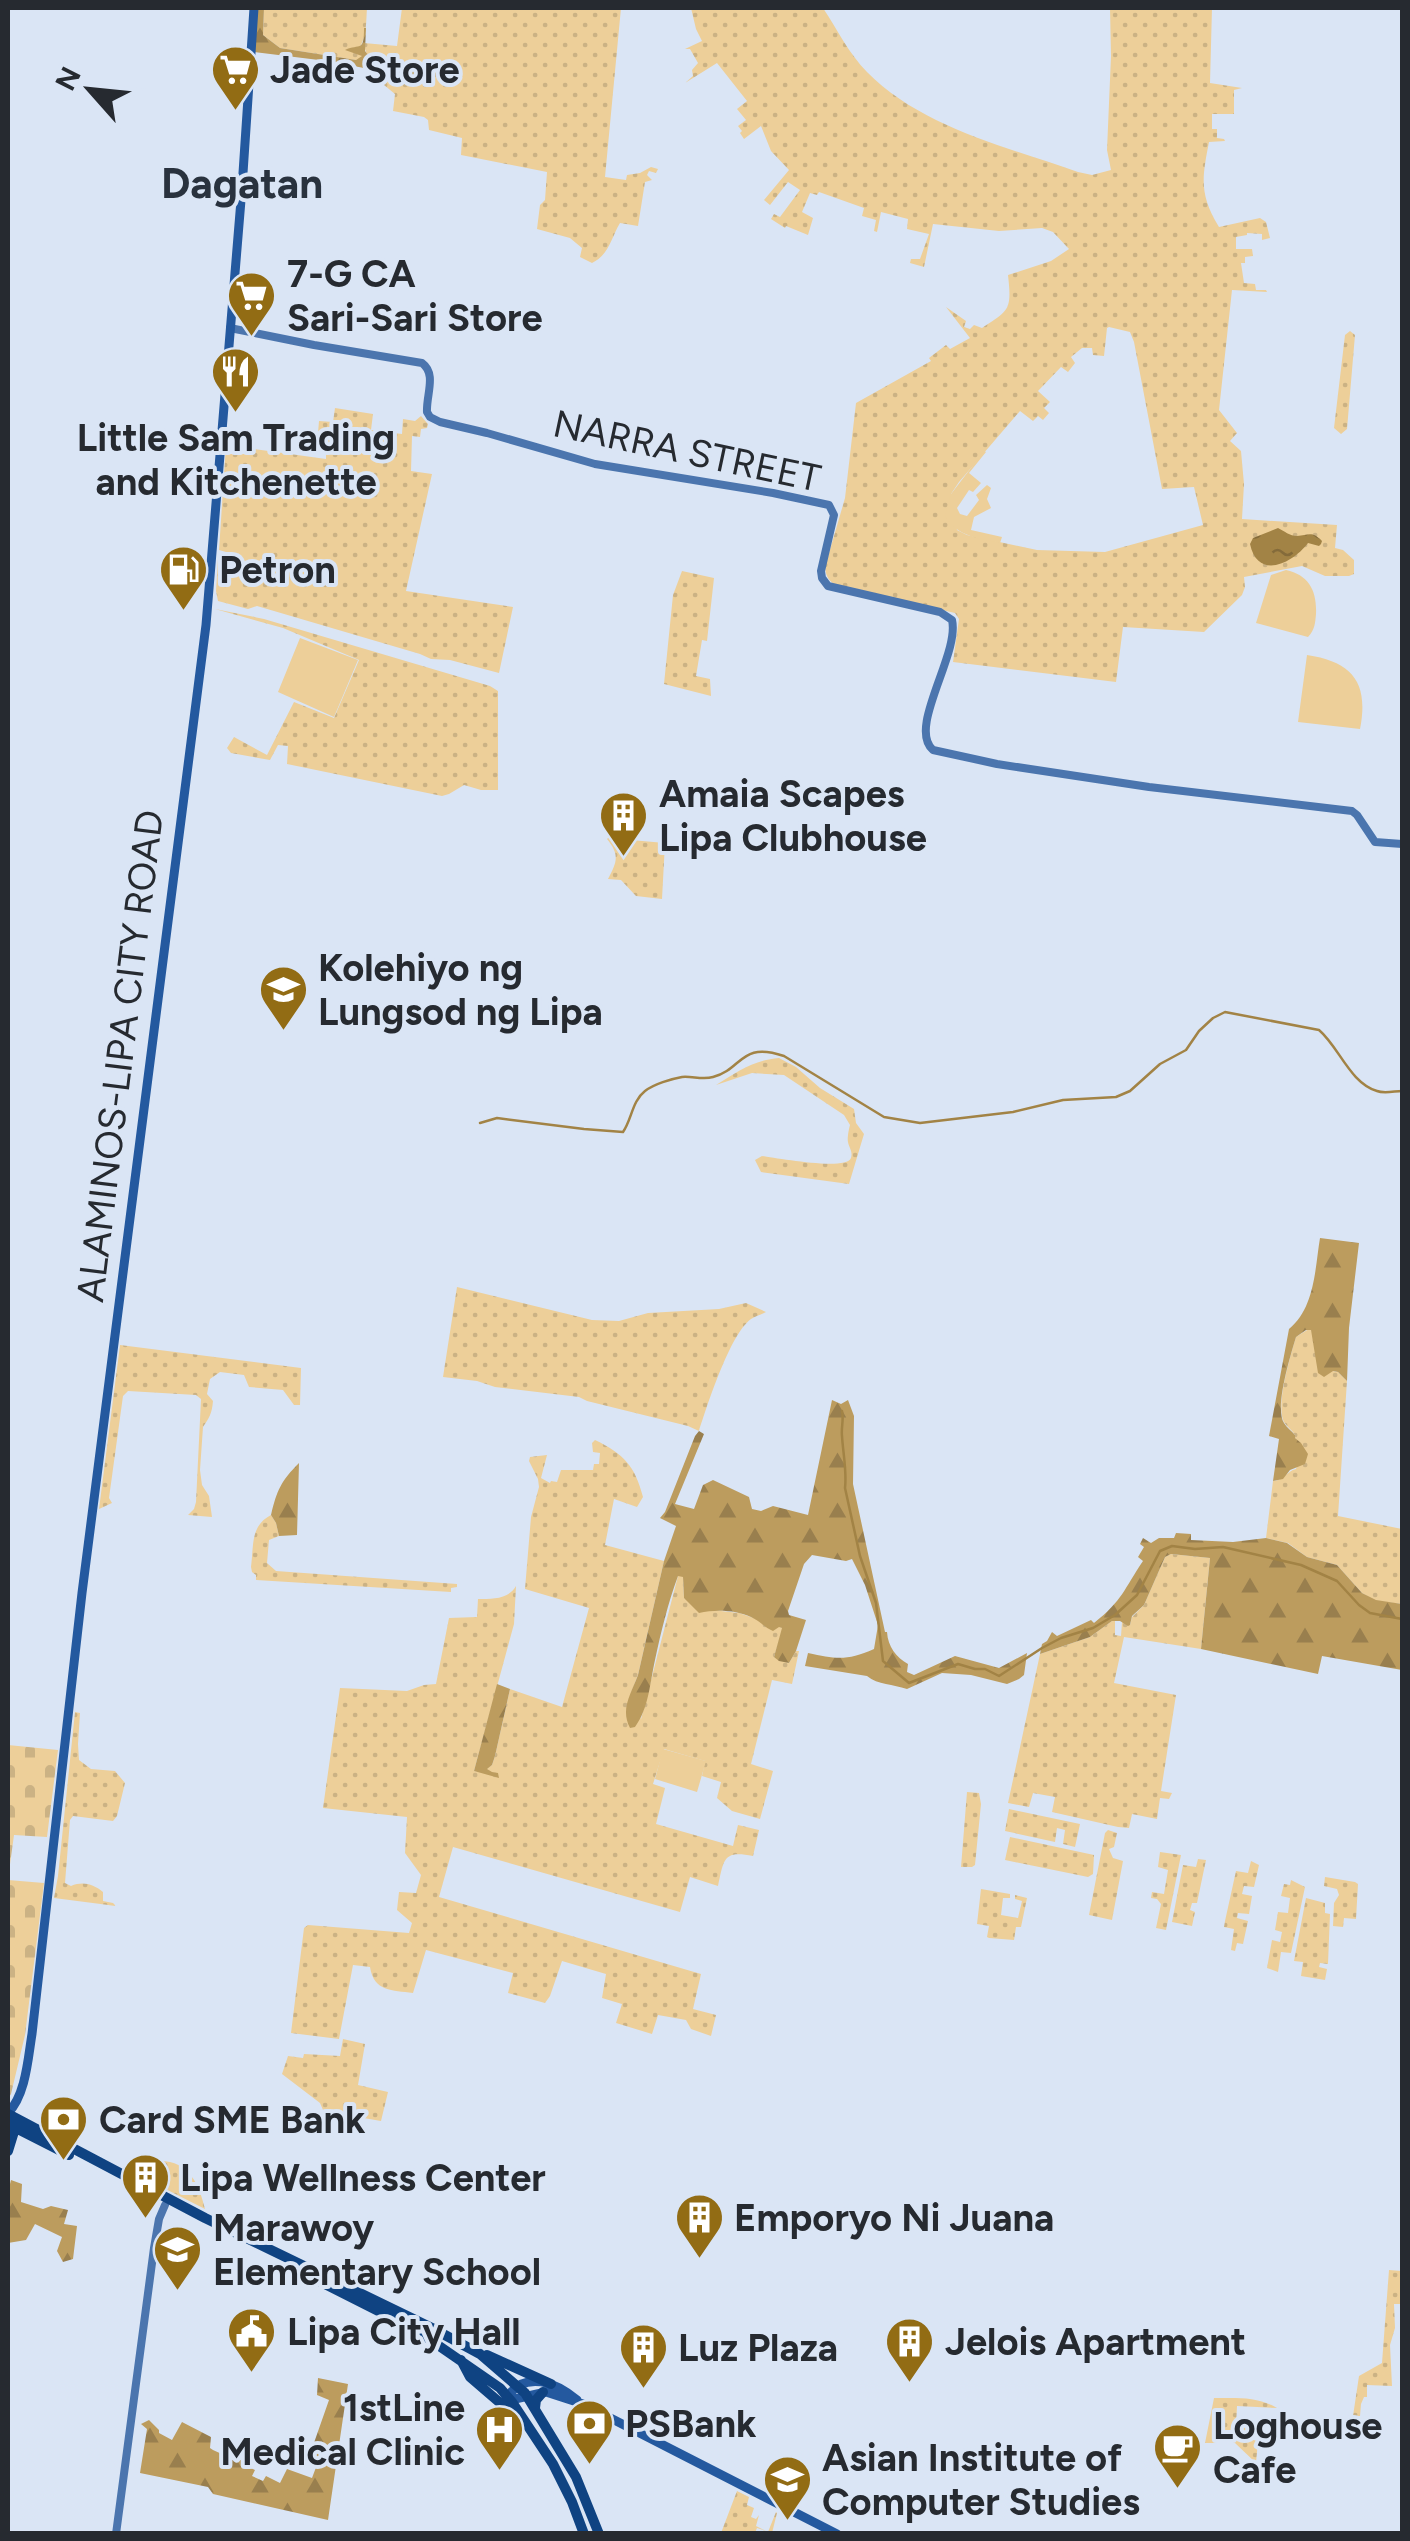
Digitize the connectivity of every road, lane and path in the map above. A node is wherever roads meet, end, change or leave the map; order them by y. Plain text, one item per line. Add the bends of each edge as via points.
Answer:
1 (254, 8) edge
2 (230, 328) junction
3 (1402, 844) edge
4 (11, 2118) edge
5 (8, 2150) edge
6 (165, 2205) junction
7 (476, 2351) junction
8 (461, 2360) junction
9 (491, 2362) junction
10 (482, 2374) junction
11 (518, 2385) junction
12 (547, 2388) junction
13 (526, 2396) junction
14 (508, 2397) junction
15 (536, 2414) junction
16 (522, 2419) junction
17 (116, 2534) edge
18 (584, 2534) edge
19 (600, 2534) edge
20 (837, 2534) edge

1 - 2 main road, ALAMINOS-LIPA CITY ROAD
2 - 3 street, NARRA STREET via 422,363 430,375 427,412 440,422 595,464 829,505 834,514 824,582 952,620 950,650 925,732 933,750 1149,787 1352,811 1375,842
2 - 4 main road, ALAMINOS-LIPA CITY ROAD via 204,640 37,1998
4 - 5 highway
4 - 6 highway
4 - 7 highway
6 - 8 highway via 398,2320
6 - 17 street
7 - 9 highway
7 - 12 highway
8 - 10 highway
8 - 16 highway via 470,2377
9 - 10 highway via 494,2372
9 - 11 highway
10 - 14 highway
11 - 12 main road via 532,2381
11 - 13 highway
11 - 14 main road
12 - 13 main road
12 - 15 highway via 536,2400
12 - 20 main road via 567,2392
13 - 14 main road
13 - 15 highway
14 - 16 highway
15 - 19 highway via 576,2477
16 - 18 highway via 558,2474

